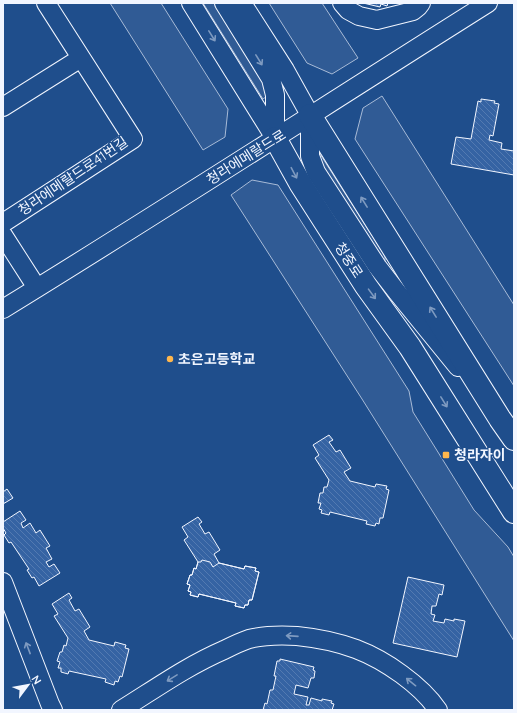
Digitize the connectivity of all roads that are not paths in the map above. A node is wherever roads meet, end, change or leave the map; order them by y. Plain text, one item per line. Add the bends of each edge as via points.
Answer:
1 (46, 3) edge
2 (191, 3) edge
3 (224, 3) edge
4 (242, 3) edge
5 (342, 3) edge
6 (421, 3) edge
7 (488, 3) edge
8 (81, 58) junction
9 (3, 107) edge
10 (310, 115) junction
11 (276, 138) junction
12 (3, 223) edge
13 (3, 235) edge
14 (37, 288) junction
15 (3, 309) edge
16 (514, 439) edge
17 (514, 512) edge
18 (3, 582) edge
19 (54, 710) edge
20 (121, 710) edge
21 (438, 710) edge

1 - 8 street, 청라에메랄드로41번길
2 -> 11 street, 청중로
3 -> 11 street via 271,79 275,95
4 - 10 street
5 - 6 street via 359,16 376,20 413,11
7 - 10 street, 청라에메랄드로
8 - 9 street
8 - 12 street, 청라에메랄드로41번길 via 133,139
10 - 11 street, 청라에메랄드로
16 -> 10 main road
11 - 14 street, 청라에메랄드로
11 -> 17 main road, 청중로 via 300,183 366,286 410,347
13 - 14 street
14 - 15 street, 청라에메랄드로
19 -> 18 street
21 -> 20 street via 424,692 401,674 357,649 317,638 272,635 247,640 206,658

